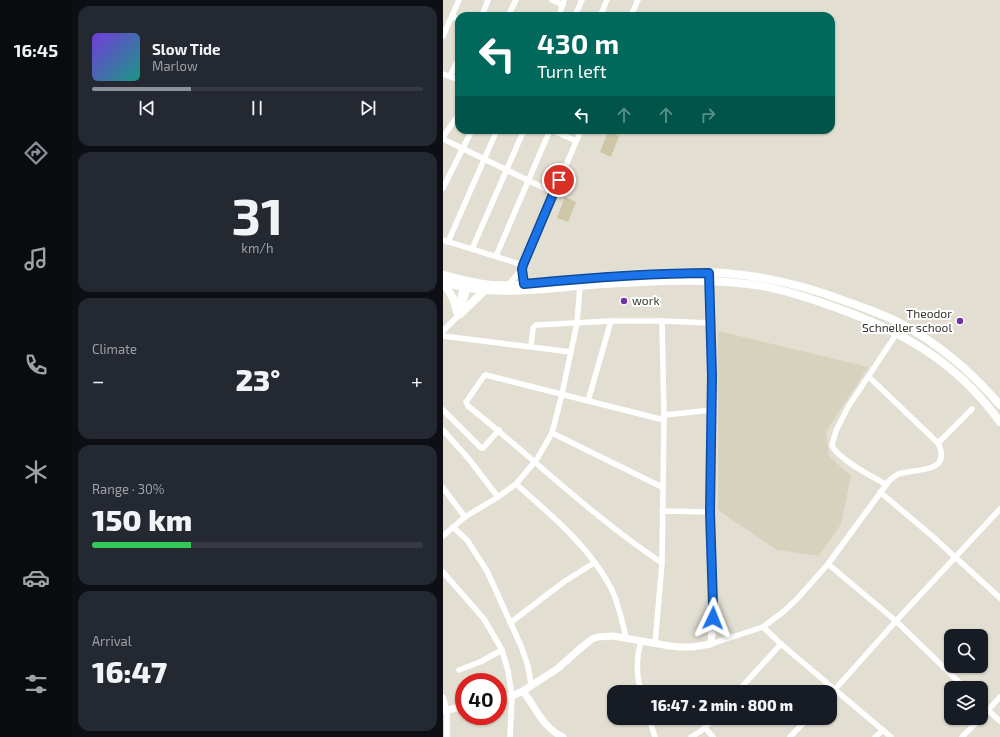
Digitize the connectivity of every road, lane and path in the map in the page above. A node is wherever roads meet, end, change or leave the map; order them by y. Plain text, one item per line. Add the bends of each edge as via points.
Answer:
1 (459, 0) edge
2 (488, 0) edge
3 (516, 0) edge
4 (552, 0) edge
5 (582, 0) edge
6 (607, 0) edge
7 (638, 0) edge
8 (563, 2) edge
9 (483, 12) edge
10 (510, 12) edge
11 (562, 12) edge
12 (577, 12) edge
13 (602, 12) edge
14 (633, 12) edge
15 (452, 16) junction
16 (455, 17) edge
17 (443, 36) edge
18 (455, 66) edge
19 (443, 74) edge
20 (450, 76) junction
21 (455, 78) edge
22 (455, 120) edge
23 (470, 134) edge
24 (495, 134) edge
25 (522, 134) edge
26 (549, 134) edge
27 (560, 134) edge
28 (579, 134) edge
29 (443, 138) edge
30 (576, 141) junction
31 (462, 149) junction
32 (484, 160) junction
33 (507, 170) junction
34 (528, 181) junction
35 (443, 188) edge
36 (554, 193) junction
37 (445, 241) edge
38 (472, 249) junction
39 (495, 256) junction
40 (522, 267) junction
41 (709, 273) junction
42 (443, 274) edge
43 (443, 282) edge
44 (710, 282) junction
45 (466, 284) junction
46 (509, 284) junction
47 (524, 284) junction
48 (799, 285) junction
49 (580, 286) junction
50 (484, 291) junction
51 (797, 294) junction
52 (458, 314) junction
53 (611, 321) junction
54 (662, 321) junction
55 (577, 323) junction
56 (711, 323) junction
57 (443, 330) edge
58 (897, 333) junction
59 (443, 336) edge
60 (531, 346) junction
61 (571, 352) junction
62 (869, 377) junction
63 (562, 394) junction
64 (588, 401) junction
65 (1000, 405) edge
66 (972, 409) dead end
67 (443, 410) edge
68 (712, 410) junction
69 (664, 417) junction
70 (1000, 422) edge
71 (443, 430) edge
72 (499, 430) junction
73 (552, 433) junction
74 (938, 442) junction
75 (534, 462) junction
76 (516, 484) junction
77 (885, 484) junction
78 (662, 487) junction
79 (443, 488) edge
80 (880, 492) junction
81 (498, 497) junction
82 (1000, 509) edge
83 (662, 511) junction
84 (710, 512) junction
85 (465, 517) junction
86 (453, 527) junction
87 (443, 536) edge
88 (956, 557) junction
89 (594, 563) junction
90 (662, 563) junction
91 (828, 564) junction
92 (443, 572) edge
93 (1000, 598) edge
94 (896, 621) junction
95 (510, 623) junction
96 (763, 627) junction
97 (626, 638) junction
98 (641, 641) junction
99 (655, 644) junction
100 (711, 644) junction
101 (781, 644) junction
102 (502, 650) junction
103 (459, 670) dead end
104 (958, 681) edge
105 (531, 684) junction
106 (639, 685) edge
107 (743, 685) edge
108 (829, 685) edge
109 (837, 688) edge
110 (523, 691) junction
111 (837, 692) edge
112 (513, 696) junction
113 (443, 697) edge
114 (507, 697) edge
115 (1000, 697) edge
116 (455, 708) edge
117 (445, 710) edge
118 (988, 710) joint
119 (1000, 721) edge
120 (651, 725) edge
121 (708, 725) edge
122 (801, 725) edge
123 (974, 725) edge
124 (705, 728) junction
125 (883, 730) junction
126 (447, 737) edge
127 (510, 737) edge
128 (563, 737) edge
129 (655, 737) edge
130 (691, 737) edge
131 (713, 737) edge
132 (790, 737) edge
133 (875, 737) edge
134 (891, 737) edge
135 (962, 737) edge

1 - 15 street
2 - 9 street
3 - 10 street
4 - 8 street
5 - 12 street
6 - 13 street
7 - 14 street
8 - 11 street
15 - 16 street
15 - 17 street
18 - 20 street
19 - 20 street
20 - 21 street
22 - 29 street
23 - 31 street
24 - 32 street
25 - 33 street
26 - 34 street
27 - 30 street
28 - 30 street
29 - 31 street
30 - 36 street
31 - 32 street
31 - 35 street
32 - 33 street
32 - 37 street
33 - 34 street
33 - 38 street
34 - 36 street
34 - 39 street
36 - 40 street
37 - 38 street
38 - 39 street
39 - 40 street
40 - 46 street
40 - 47 street
41 - 44 street
41 - 47 main road via 601,276
41 - 48 main road via 757,276
42 - 45 main road
43 - 45 main road
43 - 52 main road via 451,294
44 - 49 main road via 644,282
44 - 51 main road via 756,285
44 - 56 street
45 - 46 main road
45 - 50 main road
45 - 52 street
46 - 47 main road
48 - 51 main road
48 - 65 main road via 877,313 918,333 955,360
49 - 50 main road via 514,292
49 - 55 street
50 - 52 main road
51 - 58 main road
52 - 57 street
53 - 54 street
53 - 55 street
53 - 64 street
54 - 56 street
54 - 69 street
55 - 60 street via 535,326
55 - 61 street
56 - 68 street
58 - 62 street
58 - 70 main road via 923,348 952,370
59 - 60 street
60 - 61 street
61 - 63 street
62 - 74 street
62 - 77 street via 843,417 832,445 835,451 855,467
63 - 64 street
63 - 72 street via 484,375 466,403
63 - 73 street
64 - 69 street
66 - 74 street
67 - 72 street via 481,448
68 - 69 street
68 - 84 street
69 - 78 street
71 - 81 street
72 - 75 street
73 - 75 street
73 - 78 street
74 - 77 street via 941,453 935,466 927,470 902,473
75 - 76 street
75 - 90 street via 626,538
76 - 81 street
76 - 89 street via 561,525
77 - 80 street
78 - 83 street
79 - 85 street
80 - 88 street
80 - 91 street
81 - 85 street
82 - 88 street
83 - 84 street
83 - 90 street
84 - 100 street via 713,604
85 - 86 street
86 - 87 street
86 - 95 street via 467,540 482,562
88 - 93 street
88 - 94 street
89 - 95 street via 565,581
89 - 97 street via 611,588
90 - 99 street
91 - 94 street
91 - 96 street via 797,599
92 - 102 street via 484,619
94 - 104 street
94 - 109 street
95 - 105 street via 528,666
96 - 100 street
96 - 101 street
97 - 98 street
97 - 105 street via 608,636 592,639 557,669
98 - 99 street
98 - 106 street via 637,659
99 - 100 street via 692,647
101 - 107 street
101 - 108 street
102 - 103 street
102 - 112 street
105 - 110 street
110 - 112 street
110 - 128 street via 547,727
111 - 125 street
112 - 114 street
112 - 127 street
113 - 117 street
115 - 118 street
116 - 117 street
117 - 126 street
118 - 119 street
120 - 129 street
121 - 124 street
122 - 132 street
123 - 135 street
124 - 130 street
124 - 131 street
125 - 133 street
125 - 134 street

